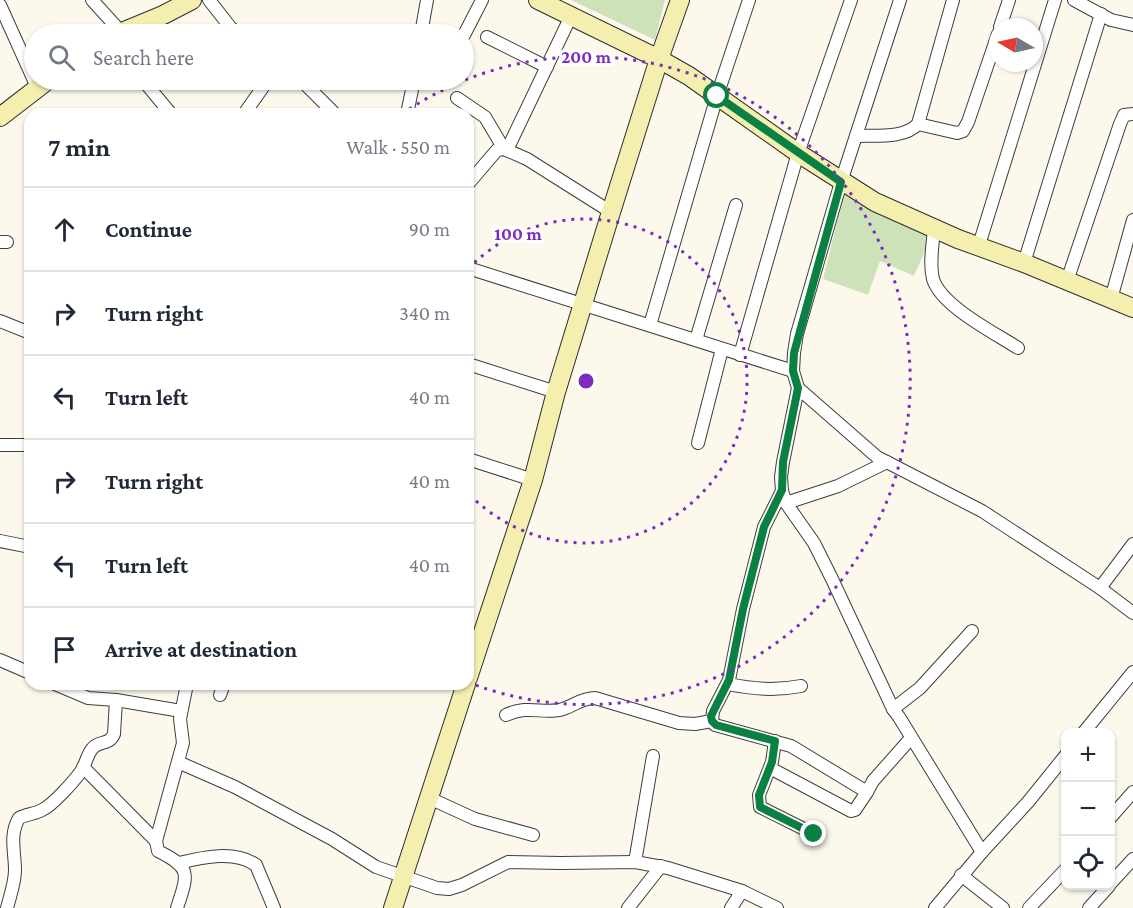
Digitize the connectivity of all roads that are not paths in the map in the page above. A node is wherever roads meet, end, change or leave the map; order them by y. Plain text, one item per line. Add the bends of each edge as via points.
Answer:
1 (92, 0) edge
2 (192, 0) edge
3 (209, 0) edge
4 (427, 0) edge
5 (482, 0) edge
6 (538, 0) edge
7 (680, 0) edge
8 (748, 0) edge
9 (850, 0) edge
10 (900, 0) edge
11 (953, 0) edge
12 (1009, 0) edge
13 (1055, 0) edge
14 (1074, 0) edge
15 (0, 5) edge
16 (1101, 14) junction
17 (572, 16) junction
18 (1003, 18) edge
19 (111, 24) edge
20 (142, 24) edge
21 (228, 24) edge
22 (423, 24) edge
23 (470, 24) edge
24 (1133, 25) edge
25 (487, 37) dead end
26 (24, 49) edge
27 (659, 58) junction
28 (989, 61) edge
29 (548, 67) junction
30 (34, 90) edge
31 (151, 90) edge
32 (261, 90) edge
33 (311, 90) edge
34 (412, 90) edge
35 (717, 96) junction
36 (457, 98) dead end
37 (166, 108) edge
38 (248, 108) edge
39 (328, 108) edge
40 (408, 108) edge
41 (472, 108) edge
42 (474, 110) edge
43 (1, 114) edge
44 (1133, 114) edge
45 (918, 124) junction
46 (856, 136) junction
47 (506, 149) junction
48 (798, 153) junction
49 (474, 177) edge
50 (841, 182) junction
51 (736, 205) dead end
52 (611, 212) junction
53 (1133, 220) edge
54 (934, 228) junction
55 (979, 245) junction
56 (1024, 263) junction
57 (474, 270) edge
58 (1067, 281) junction
59 (1111, 299) junction
60 (584, 304) junction
61 (1133, 308) edge
62 (0, 321) edge
63 (650, 325) junction
64 (24, 331) edge
65 (696, 340) junction
66 (1018, 348) dead end
67 (722, 349) junction
68 (740, 355) junction
69 (474, 366) edge
70 (793, 371) junction
71 (798, 388) junction
72 (556, 392) junction
73 (698, 443) dead end
74 (0, 445) edge
75 (24, 445) edge
76 (474, 461) edge
77 (887, 462) junction
78 (533, 480) junction
79 (784, 497) junction
80 (0, 541) edge
81 (1133, 544) edge
82 (24, 546) edge
83 (1100, 588) junction
84 (1133, 613) edge
85 (972, 631) dead end
86 (474, 644) edge
87 (0, 660) edge
88 (24, 670) edge
89 (1133, 672) edge
90 (728, 684) junction
91 (801, 686) dead end
92 (69, 690) edge
93 (186, 690) edge
94 (464, 690) edge
95 (116, 700) junction
96 (893, 710) junction
97 (181, 711) junction
98 (506, 714) dead end
99 (712, 721) junction
100 (1087, 728) edge
101 (911, 738) junction
102 (775, 741) junction
103 (653, 756) dead end
104 (1061, 760) edge
105 (178, 762) junction
106 (83, 767) junction
107 (770, 768) junction
108 (867, 792) junction
109 (1133, 792) edge
110 (429, 798) junction
111 (1115, 812) edge
112 (814, 834) dead end
113 (533, 835) dead end
114 (156, 842) junction
115 (982, 852) junction
116 (1133, 859) edge
117 (635, 862) junction
118 (179, 863) junction
119 (661, 866) junction
120 (1061, 873) edge
121 (961, 874) junction
122 (403, 876) junction
123 (1115, 879) edge
124 (1105, 890) edge
125 (742, 891) junction
126 (7, 908) edge
127 (177, 908) edge
128 (274, 908) edge
129 (393, 908) edge
130 (628, 908) edge
131 (731, 908) edge
132 (777, 908) edge
133 (935, 908) edge
134 (1003, 908) edge
135 (1029, 908) edge
136 (1089, 908) edge

1 - 19 street
2 - 20 street
3 - 21 street
4 - 22 street
5 - 23 street
6 - 17 street
7 - 27 street
8 - 35 street
9 - 48 street
10 - 46 street
11 - 45 street
12 - 18 street
13 - 55 street
14 - 16 street
15 - 26 street
16 - 24 street
16 - 56 street
17 - 27 street
17 - 29 street
25 - 29 street
27 - 35 street
27 - 52 street
28 - 45 street via 963,131
29 - 47 street
30 - 43 street
31 - 37 street
32 - 38 street
33 - 39 street
34 - 40 street
35 - 48 street
35 - 63 street
36 - 41 street
42 - 47 street via 485,117
44 - 58 street via 1124,115 1120,124
45 - 46 street via 899,134
46 - 50 street
47 - 49 street via 497,150
47 - 52 street
48 - 50 street
48 - 68 street
50 - 54 street
50 - 70 street via 797,334
51 - 65 street
52 - 60 street
53 - 59 street
54 - 55 street
54 - 66 street via 932,267 939,291 974,320
55 - 56 street
56 - 58 street
57 - 60 street
58 - 59 street
59 - 61 street
60 - 63 street
60 - 72 street
62 - 64 street
63 - 65 street
65 - 67 street
67 - 68 street
67 - 73 street
68 - 70 street
69 - 72 street
70 - 71 street
71 - 77 street
71 - 79 street via 783,462
72 - 78 street
74 - 75 street
76 - 78 street
77 - 79 street via 838,486
77 - 83 street via 982,511
78 - 86 street
79 - 90 street via 768,517 760,540
79 - 96 street via 814,543
80 - 82 street
81 - 83 street
83 - 84 street
85 - 96 street via 920,688
87 - 88 street
89 - 100 street
90 - 91 street via 763,690
90 - 99 street via 713,711
92 - 95 street via 88,698
93 - 97 street
94 - 110 street
95 - 97 street
95 - 106 street via 112,740 91,749
96 - 101 street
97 - 105 street via 183,743
98 - 99 street via 522,708 562,710 588,698 679,723
99 - 102 street
101 - 108 street
101 - 115 street
102 - 107 street
102 - 108 street via 809,755
103 - 117 street
104 - 115 street
105 - 114 street
105 - 122 street via 235,787 376,867
106 - 114 street
106 - 126 street via 56,800 16,823 15,871
107 - 108 street via 851,811
107 - 112 street via 759,795 760,807
109 - 111 street
110 - 113 street via 475,819
110 - 122 street
114 - 118 street via 158,851
115 - 121 street
116 - 123 street
117 - 119 street
117 - 122 street via 508,862 449,889
118 - 127 street via 185,884
118 - 128 street via 225,856 251,861
119 - 125 street
119 - 130 street
120 - 135 street
121 - 133 street
121 - 134 street
122 - 129 street
124 - 136 street
125 - 131 street
125 - 132 street

